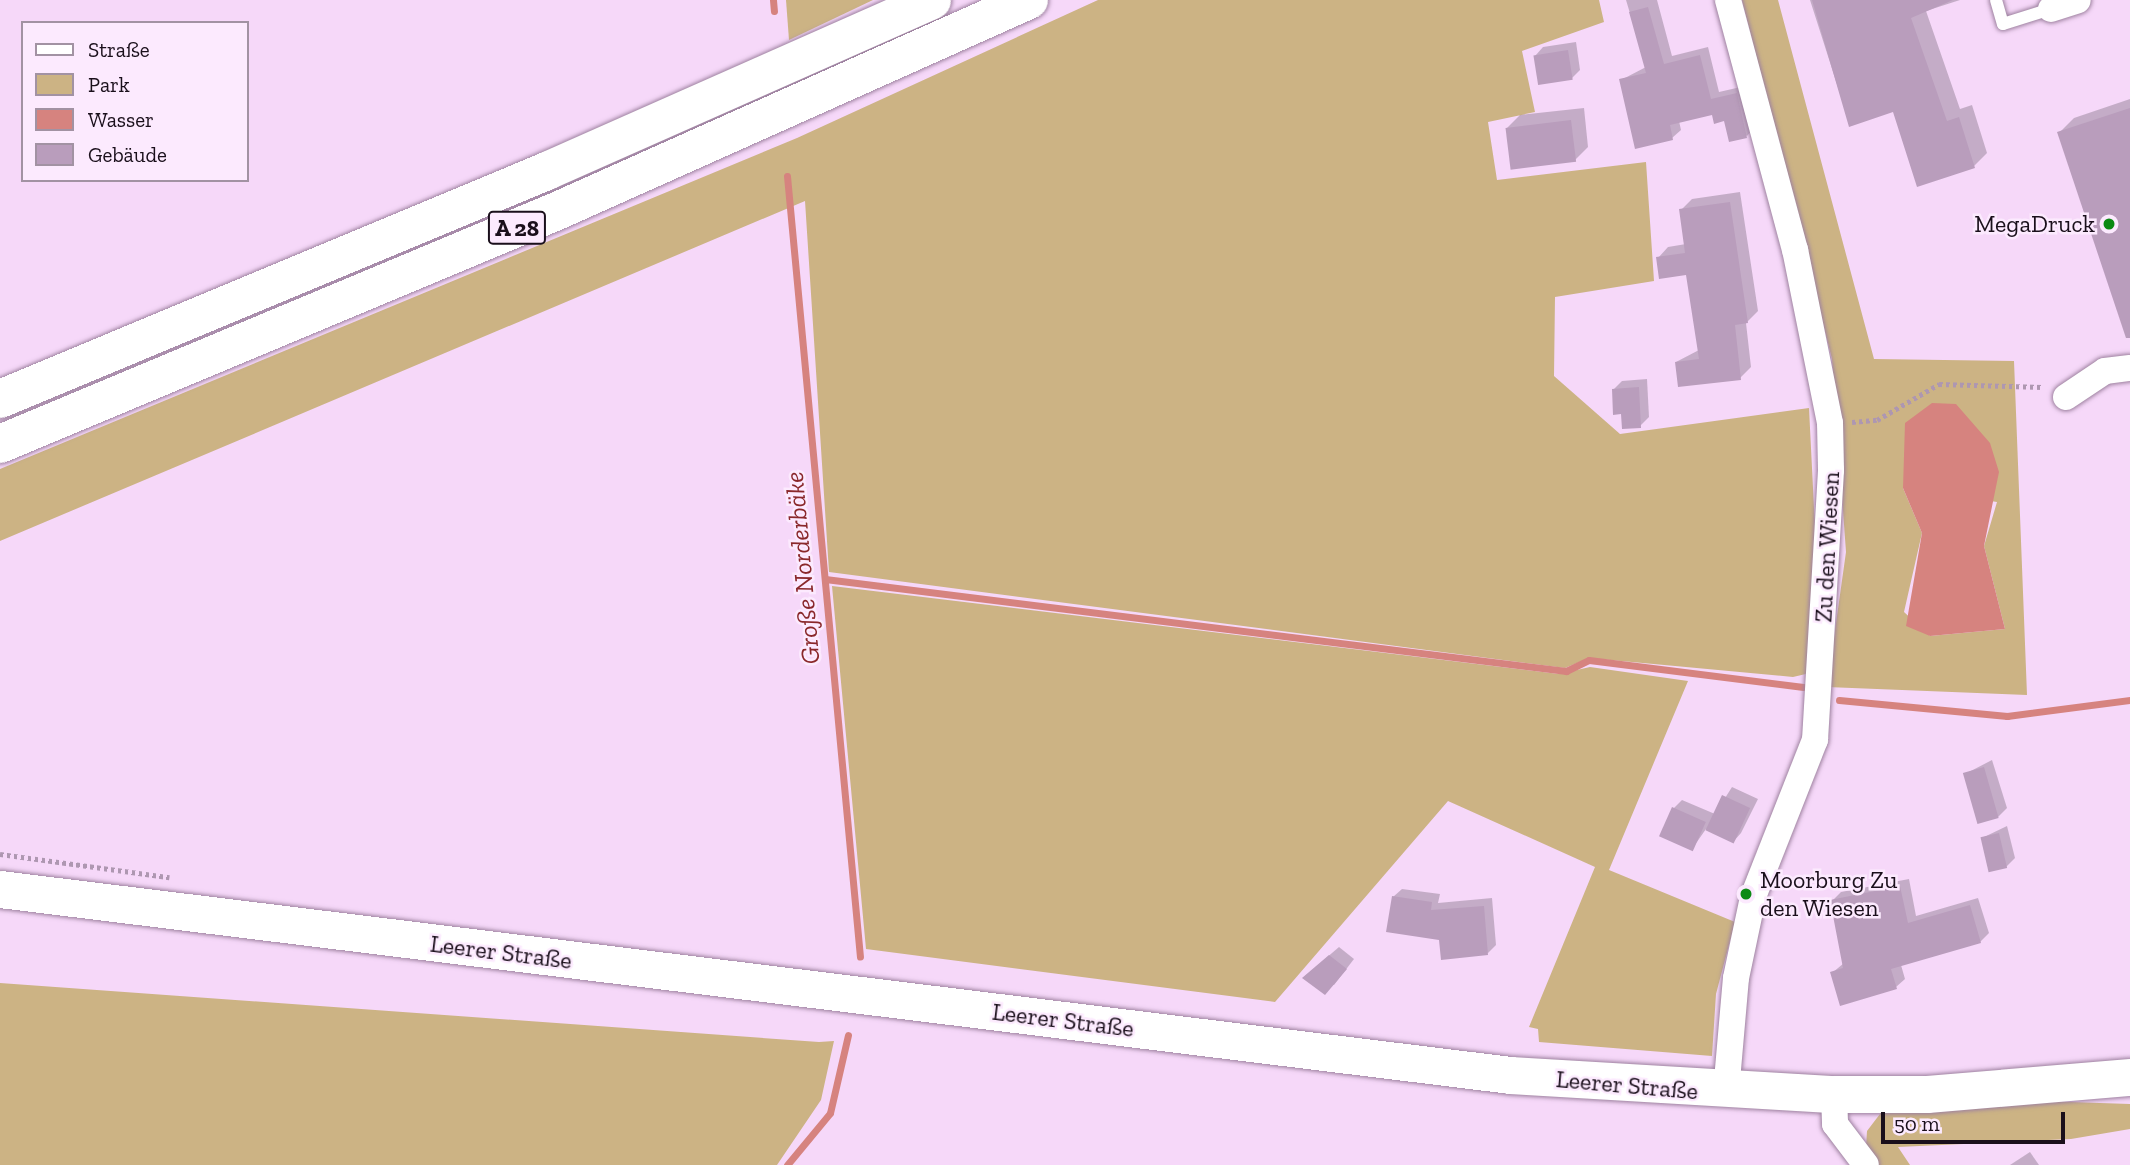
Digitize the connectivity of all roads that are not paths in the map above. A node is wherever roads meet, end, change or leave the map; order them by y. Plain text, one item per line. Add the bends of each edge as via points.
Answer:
1 (932, 0) edge
2 (1029, 0) edge
3 (1728, 0) edge
4 (1996, 0) edge
5 (2078, 0) edge
6 (2051, 9) joint
7 (2130, 368) edge
8 (2066, 397) road end
9 (0, 399) edge
10 (0, 444) edge
11 (0, 889) edge
12 (2130, 1077) edge
13 (1726, 1092) junction
14 (1835, 1094) junction
15 (1866, 1165) edge

1 - 9 highway, A 28 via 547,172
2 - 10 highway, A 28 via 556,211
3 - 13 street, Zu den Wiesen via 1795,250 1830,424 1828,566 1815,740 1753,897 1733,1002
4 - 6 lane via 2003,24
5 - 6 street
7 - 8 street via 2105,371
11 - 13 main road, Leerer Straße via 1510,1075
12 - 14 main road, Leerer Straße via 1927,1094
13 - 14 main road, Leerer Straße
14 - 15 street via 1835,1124

